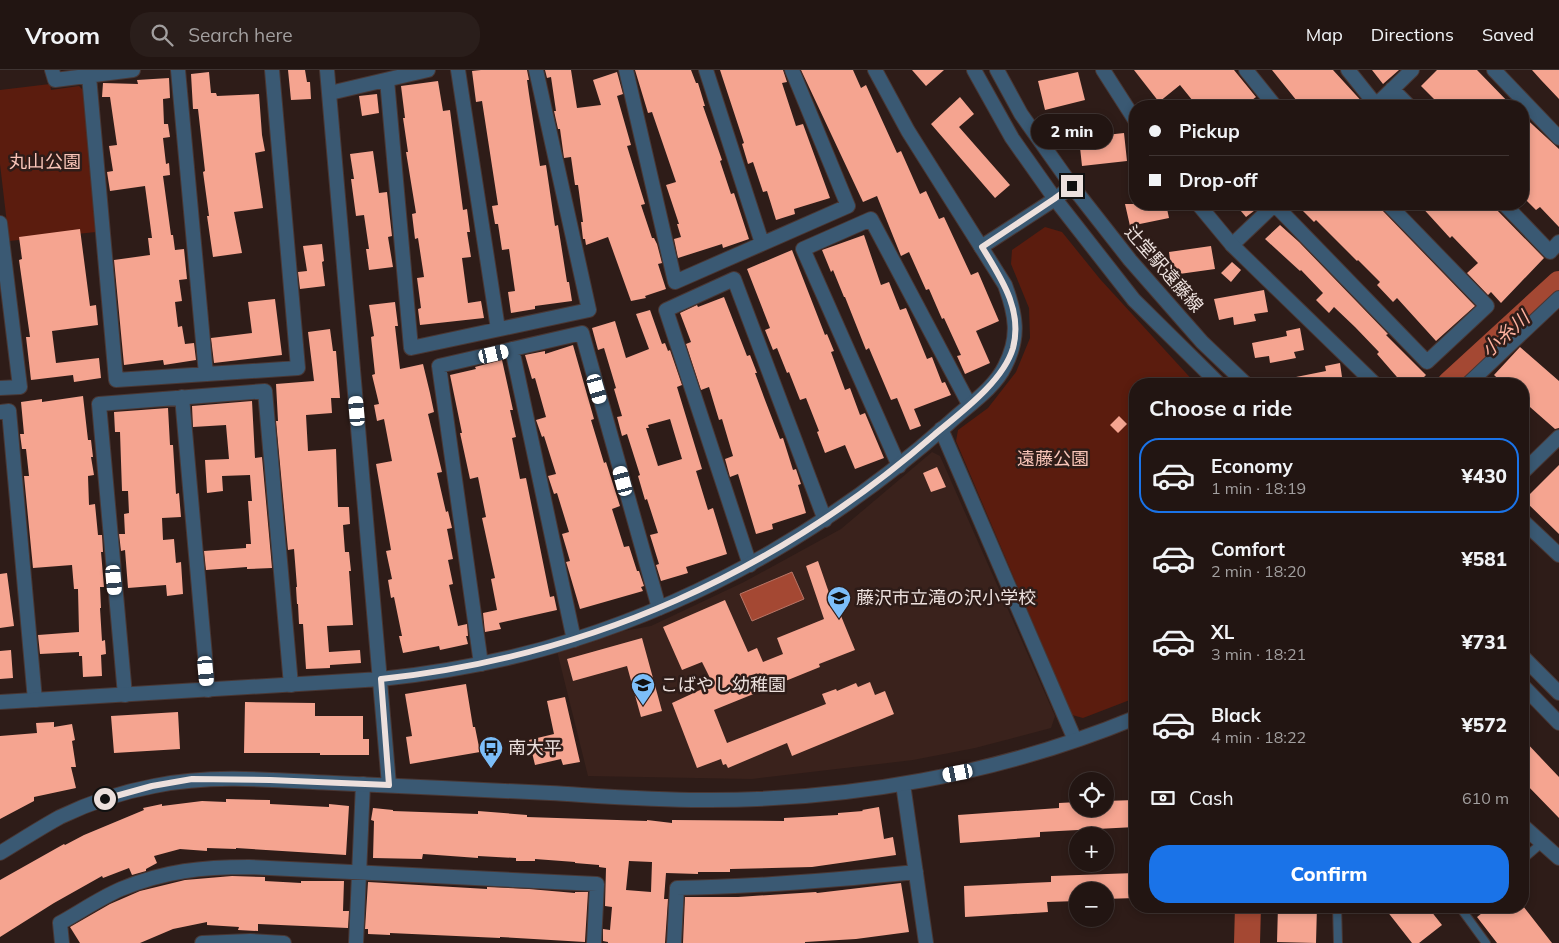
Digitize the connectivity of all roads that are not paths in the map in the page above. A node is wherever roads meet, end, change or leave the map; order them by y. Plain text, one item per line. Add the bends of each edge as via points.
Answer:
1 (52, 70) edge
2 (133, 70) edge
3 (178, 70) edge
4 (272, 70) edge
5 (327, 70) edge
6 (424, 70) edge
7 (458, 70) edge
8 (536, 70) edge
9 (626, 70) edge
10 (706, 70) edge
11 (792, 70) edge
12 (875, 70) edge
13 (974, 70) edge
14 (998, 70) edge
15 (1103, 70) edge
16 (1246, 70) edge
17 (1348, 70) edge
18 (1412, 70) edge
19 (1494, 70) edge
20 (89, 76) junction
21 (387, 80) junction
22 (1392, 89) junction
23 (330, 94) junction
24 (1271, 100) edge
25 (1370, 100) edge
26 (1381, 100) edge
27 (1403, 100) edge
28 (1523, 100) edge
29 (1529, 107) edge
30 (1129, 111) edge
31 (1559, 138) edge
32 (1072, 186) junction
33 (1054, 199) junction
34 (1203, 210) edge
35 (1268, 210) edge
36 (1280, 210) edge
37 (1394, 210) edge
38 (1510, 210) edge
39 (0, 223) edge
40 (1559, 242) edge
41 (762, 243) junction
42 (1232, 245) junction
43 (982, 247) junction
44 (1559, 298) edge
45 (498, 329) junction
46 (512, 349) junction
47 (206, 374) junction
48 (1212, 378) edge
49 (1240, 378) edge
50 (1369, 378) edge
51 (1474, 378) edge
52 (0, 388) edge
53 (182, 398) junction
54 (969, 404) junction
55 (0, 412) edge
56 (942, 429) junction
57 (1559, 437) edge
58 (899, 466) junction
59 (1529, 466) edge
60 (825, 520) junction
61 (1529, 527) edge
62 (1559, 555) edge
63 (750, 565) junction
64 (658, 608) junction
65 (574, 640) junction
66 (1529, 662) edge
67 (481, 664) junction
68 (381, 679) junction
69 (291, 685) junction
70 (1558, 689) edge
71 (208, 690) junction
72 (1529, 692) edge
73 (125, 695) junction
74 (35, 700) junction
75 (0, 702) edge
76 (1540, 703) junction
77 (1129, 720) edge
78 (1559, 723) edge
79 (1074, 740) junction
80 (364, 784) junction
81 (903, 784) junction
82 (389, 785) junction
83 (1529, 831) edge
84 (1543, 842) junction
85 (0, 853) edge
86 (1529, 854) edge
87 (1559, 858) edge
88 (916, 872) junction
89 (359, 873) junction
90 (1336, 913) edge
91 (1467, 913) edge
92 (62, 943) edge
93 (202, 943) edge
94 (284, 943) edge
95 (356, 943) edge
96 (594, 943) edge
97 (674, 943) edge
98 (926, 943) edge
99 (1338, 943) edge
100 (1486, 943) edge

1 - 20 street via 55,80
2 - 20 street
3 - 47 street
4 - 47 street via 298,368
5 - 23 street
6 - 21 street
7 - 45 street
8 - 45 street via 589,310
9 - 41 street via 675,282
10 - 41 street
11 - 41 street via 848,206
12 - 43 street via 908,131
13 - 33 street via 1012,138
14 - 32 street, 辻堂駅遠藤線 via 1021,114
15 - 30 street
16 - 24 street
17 - 25 street
18 - 22 street
19 - 28 street
20 - 47 street via 116,380
21 - 23 street
21 - 45 street via 411,348
22 - 26 street
22 - 27 street
23 - 68 street
29 - 31 street
32 - 33 street
32 - 49 street, 辻堂駅遠藤線 via 1130,260 1202,342
33 - 43 street
33 - 48 street via 1134,300
34 - 42 street
35 - 42 street
36 - 37 street via 1427,362 1487,306
38 - 40 street via 1550,252
39 - 52 street via 20,387
42 - 50 street
43 - 54 street via 1005,285 1016,328 1004,368
44 - 51 street
46 - 64 street via 582,333
46 - 65 street
46 - 67 street via 439,366
53 - 69 street via 265,391
53 - 71 street
53 - 73 street via 99,404
54 - 56 street
54 - 58 street via 871,220 803,250
55 - 74 street via 9,411
56 - 58 street
56 - 79 street
57 - 59 street
58 - 60 street
60 - 63 street
60 - 63 street via 734,279 666,310
61 - 62 street
63 - 64 street
64 - 65 street
65 - 67 street
66 - 70 street
67 - 68 street
68 - 69 street
68 - 82 street
69 - 71 street
70 - 76 street
71 - 73 street
72 - 76 street
73 - 74 street
74 - 75 street
76 - 78 street
77 - 79 street
79 - 81 street via 1017,758
80 - 82 street
80 - 85 street via 192,779 152,786 105,799 60,817
80 - 89 street
81 - 82 street via 818,795 702,800
81 - 88 street
83 - 84 street
84 - 86 lane
84 - 87 street
88 - 97 street via 744,887 676,888
88 - 98 street
89 - 92 street via 249,867 175,872 120,890 60,923
89 - 95 street
89 - 96 street via 596,884
90 - 99 lane
91 - 100 lane
93 - 94 street

